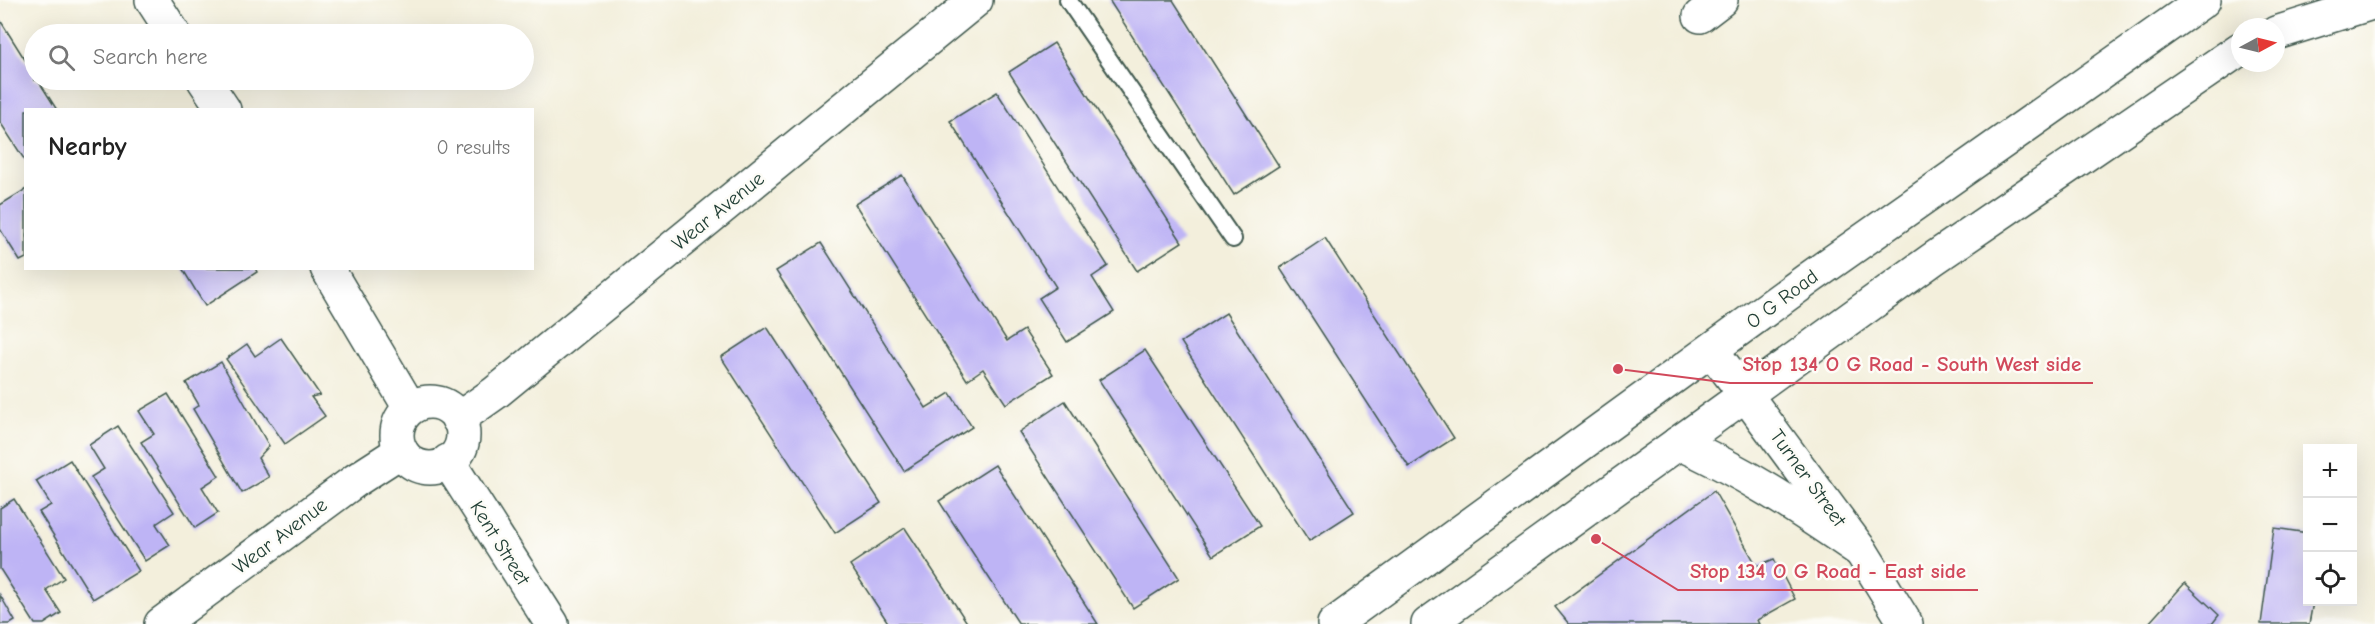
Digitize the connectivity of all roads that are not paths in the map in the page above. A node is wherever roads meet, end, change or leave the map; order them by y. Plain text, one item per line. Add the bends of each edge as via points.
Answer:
1 (152, 0) edge
2 (976, 0) edge
3 (1068, 0) edge
4 (2204, 0) edge
5 (2375, 2) edge
6 (168, 24) edge
7 (2285, 30) edge
8 (2231, 55) edge
9 (211, 90) edge
10 (223, 108) edge
11 (1233, 239) dead end
12 (328, 270) edge
13 (1712, 351) junction
14 (1745, 394) junction
15 (410, 408) junction
16 (458, 419) junction
17 (1678, 443) junction
18 (401, 451) junction
19 (448, 461) junction
20 (1861, 551) junction
21 (161, 624) edge
22 (552, 624) edge
23 (1334, 624) edge
24 (1428, 624) edge
25 (1906, 624) edge

1 - 6 main road
2 - 16 main road, Wear Avenue via 495,393
3 - 11 lane
4 - 13 main road, O G Road
5 - 7 main road
8 - 14 main road via 1933,259
9 - 10 main road
12 - 15 main road
13 - 14 main road, Turner Street
13 - 23 main road, O G Road
14 - 17 main road
14 - 20 main road, Turner Street
15 - 16 main road via 426,402 440,403
15 - 18 main road via 398,424
16 - 19 main road via 462,442
17 - 20 main road via 1727,464
17 - 24 main road
18 - 19 main road via 420,466 434,468
18 - 21 main road, Wear Avenue
19 - 22 main road, Kent Street
20 - 25 main road, Turner Street

